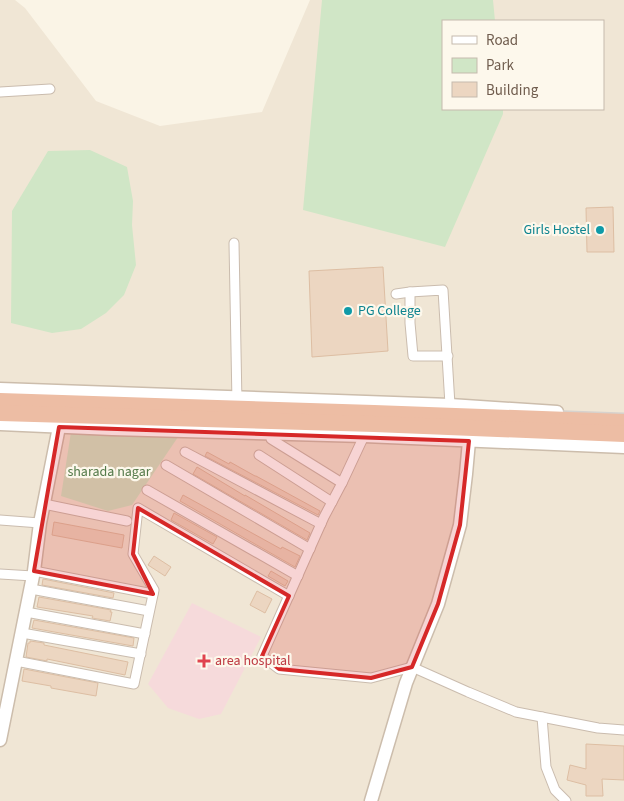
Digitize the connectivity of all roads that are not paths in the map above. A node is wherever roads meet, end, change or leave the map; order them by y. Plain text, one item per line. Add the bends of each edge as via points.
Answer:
1 (50, 89) dead end
2 (0, 92) edge
3 (234, 243) dead end
4 (410, 292) junction
5 (396, 294) dead end
6 (448, 356) junction
7 (0, 389) edge
8 (0, 401) edge
9 (237, 402) junction
10 (450, 405) junction
11 (0, 413) edge
12 (624, 415) edge
13 (589, 418) junction
14 (624, 422) edge
15 (0, 424) edge
16 (495, 424) junction
17 (59, 426) junction
18 (271, 434) junction
19 (624, 434) edge
20 (364, 436) junction
21 (469, 440) junction
22 (624, 447) edge
23 (186, 452) dead end
24 (259, 455) dead end
25 (166, 465) dead end
26 (342, 483) junction
27 (148, 490) dead end
28 (332, 502) junction
29 (44, 504) junction
30 (0, 520) edge
31 (126, 521) dead end
32 (40, 523) junction
33 (321, 524) junction
34 (310, 549) junction
35 (34, 573) junction
36 (0, 574) edge
37 (298, 576) junction
38 (31, 589) junction
39 (153, 594) junction
40 (289, 596) junction
41 (149, 611) junction
42 (26, 612) junction
43 (22, 633) junction
44 (144, 634) junction
45 (140, 654) junction
46 (16, 661) junction
47 (412, 667) junction
48 (542, 717) junction
49 (624, 730) edge
50 (0, 740) edge
51 (371, 801) edge
52 (566, 801) edge

1 - 2 street
3 - 9 street
4 - 5 street
4 - 6 street via 413,356
4 - 6 street via 444,290
6 - 10 street
7 - 9 street
8 - 9 highway
9 - 10 street
9 - 16 highway
10 - 16 street
11 - 16 highway
12 - 13 street
13 - 14 highway
13 - 16 highway
15 - 17 street
16 - 19 highway
16 - 21 street
16 - 22 street
17 - 18 street
17 - 29 street
18 - 20 street
18 - 26 street via 271,439
20 - 21 street
20 - 26 street
21 - 47 street via 460,525 438,604
23 - 33 street
24 - 28 street
25 - 34 street
26 - 28 street
27 - 37 street
28 - 33 street
29 - 31 street
29 - 32 street
30 - 32 street
32 - 35 street
33 - 34 street
34 - 37 street
35 - 36 street
35 - 38 street
35 - 39 street
37 - 40 street
38 - 41 street
38 - 42 street
39 - 40 street via 154,590 134,554 138,508
39 - 41 street
40 - 47 street via 262,656 279,669 371,678
41 - 44 street
42 - 43 street
42 - 44 street
43 - 45 street
43 - 46 street
44 - 45 street
45 - 46 street via 134,684
46 - 50 street
47 - 48 street via 516,712
47 - 51 street
48 - 49 street
48 - 52 street via 546,767 555,790

